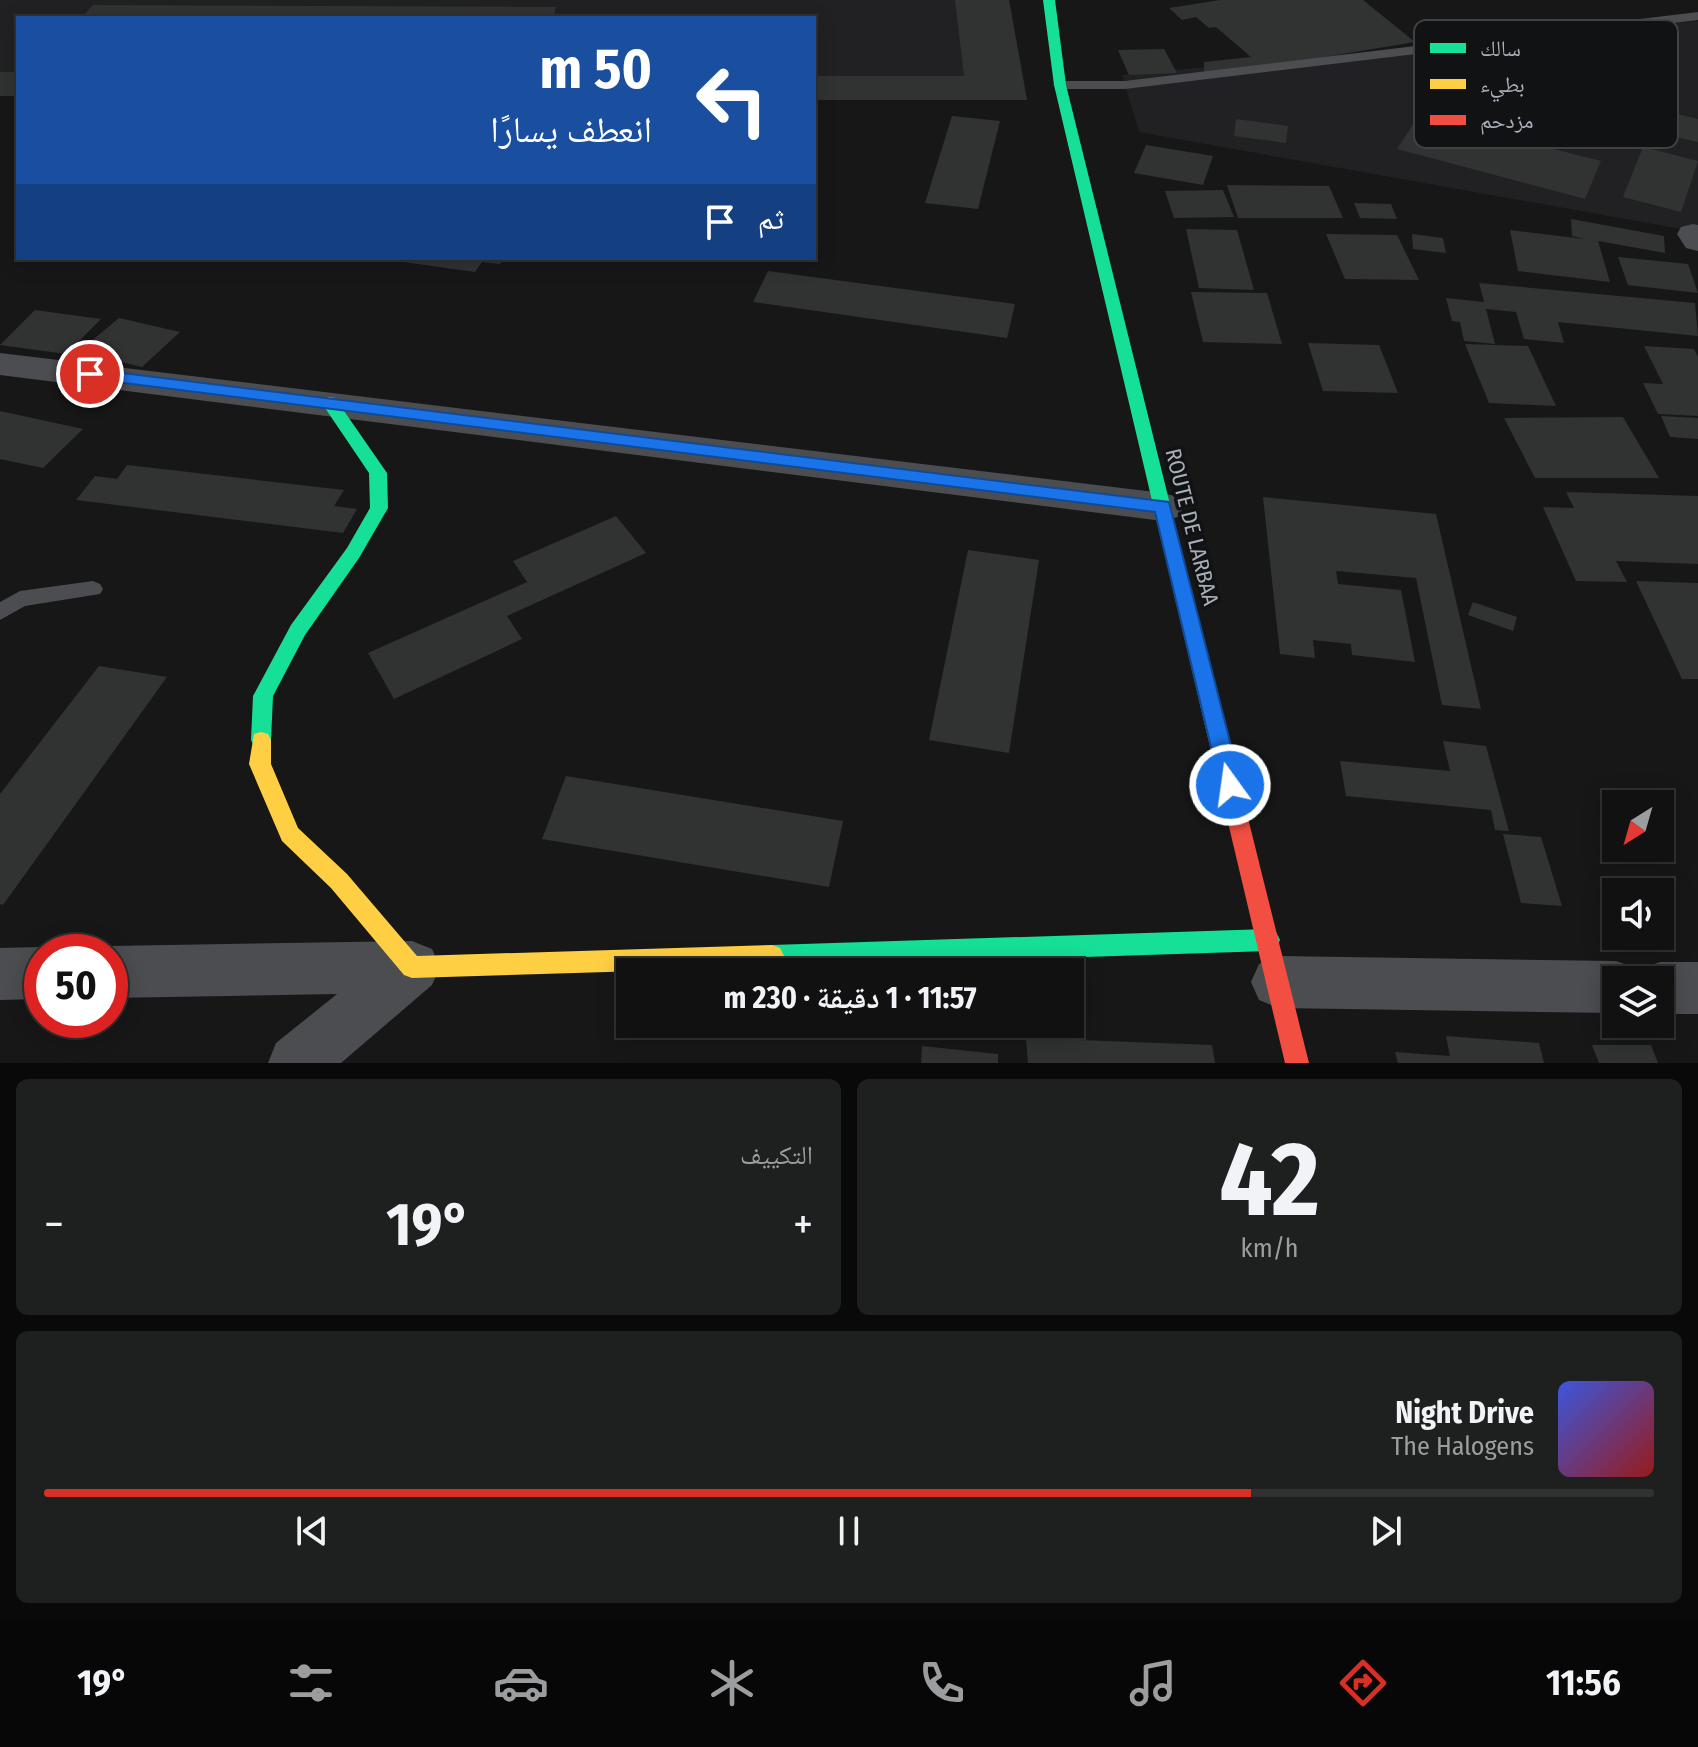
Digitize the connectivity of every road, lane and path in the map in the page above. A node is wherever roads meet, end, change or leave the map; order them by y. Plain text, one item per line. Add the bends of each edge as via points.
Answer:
1 (1049, 0) edge
2 (1698, 16) edge
3 (1665, 20) edge
4 (1414, 50) edge
5 (1060, 85) junction
6 (0, 364) edge
7 (329, 402) junction
8 (1163, 507) junction
9 (93, 589) dead end
10 (0, 612) edge
11 (1273, 961) junction
12 (412, 967) junction
13 (128, 972) edge
14 (24, 973) edge
15 (0, 974) edge
16 (1602, 986) edge
17 (1674, 988) edge
18 (1698, 988) edge
19 (297, 1063) edge
20 (1297, 1063) edge

1 - 5 main road, ROUTE DE LARBAA
2 - 3 lane
4 - 5 lane via 1125,85
5 - 8 main road, ROUTE DE LARBAA
6 - 7 street
7 - 8 street
7 - 12 main road via 378,473 379,508 298,630 263,696 260,764 290,834 339,881
8 - 11 main road, ROUTE DE LARBAA
9 - 10 lane via 20,599
11 - 12 main road
11 - 16 street
11 - 20 main road, ROUTE DE LARBAA
12 - 13 street
12 - 19 street
14 - 15 street
17 - 18 street

